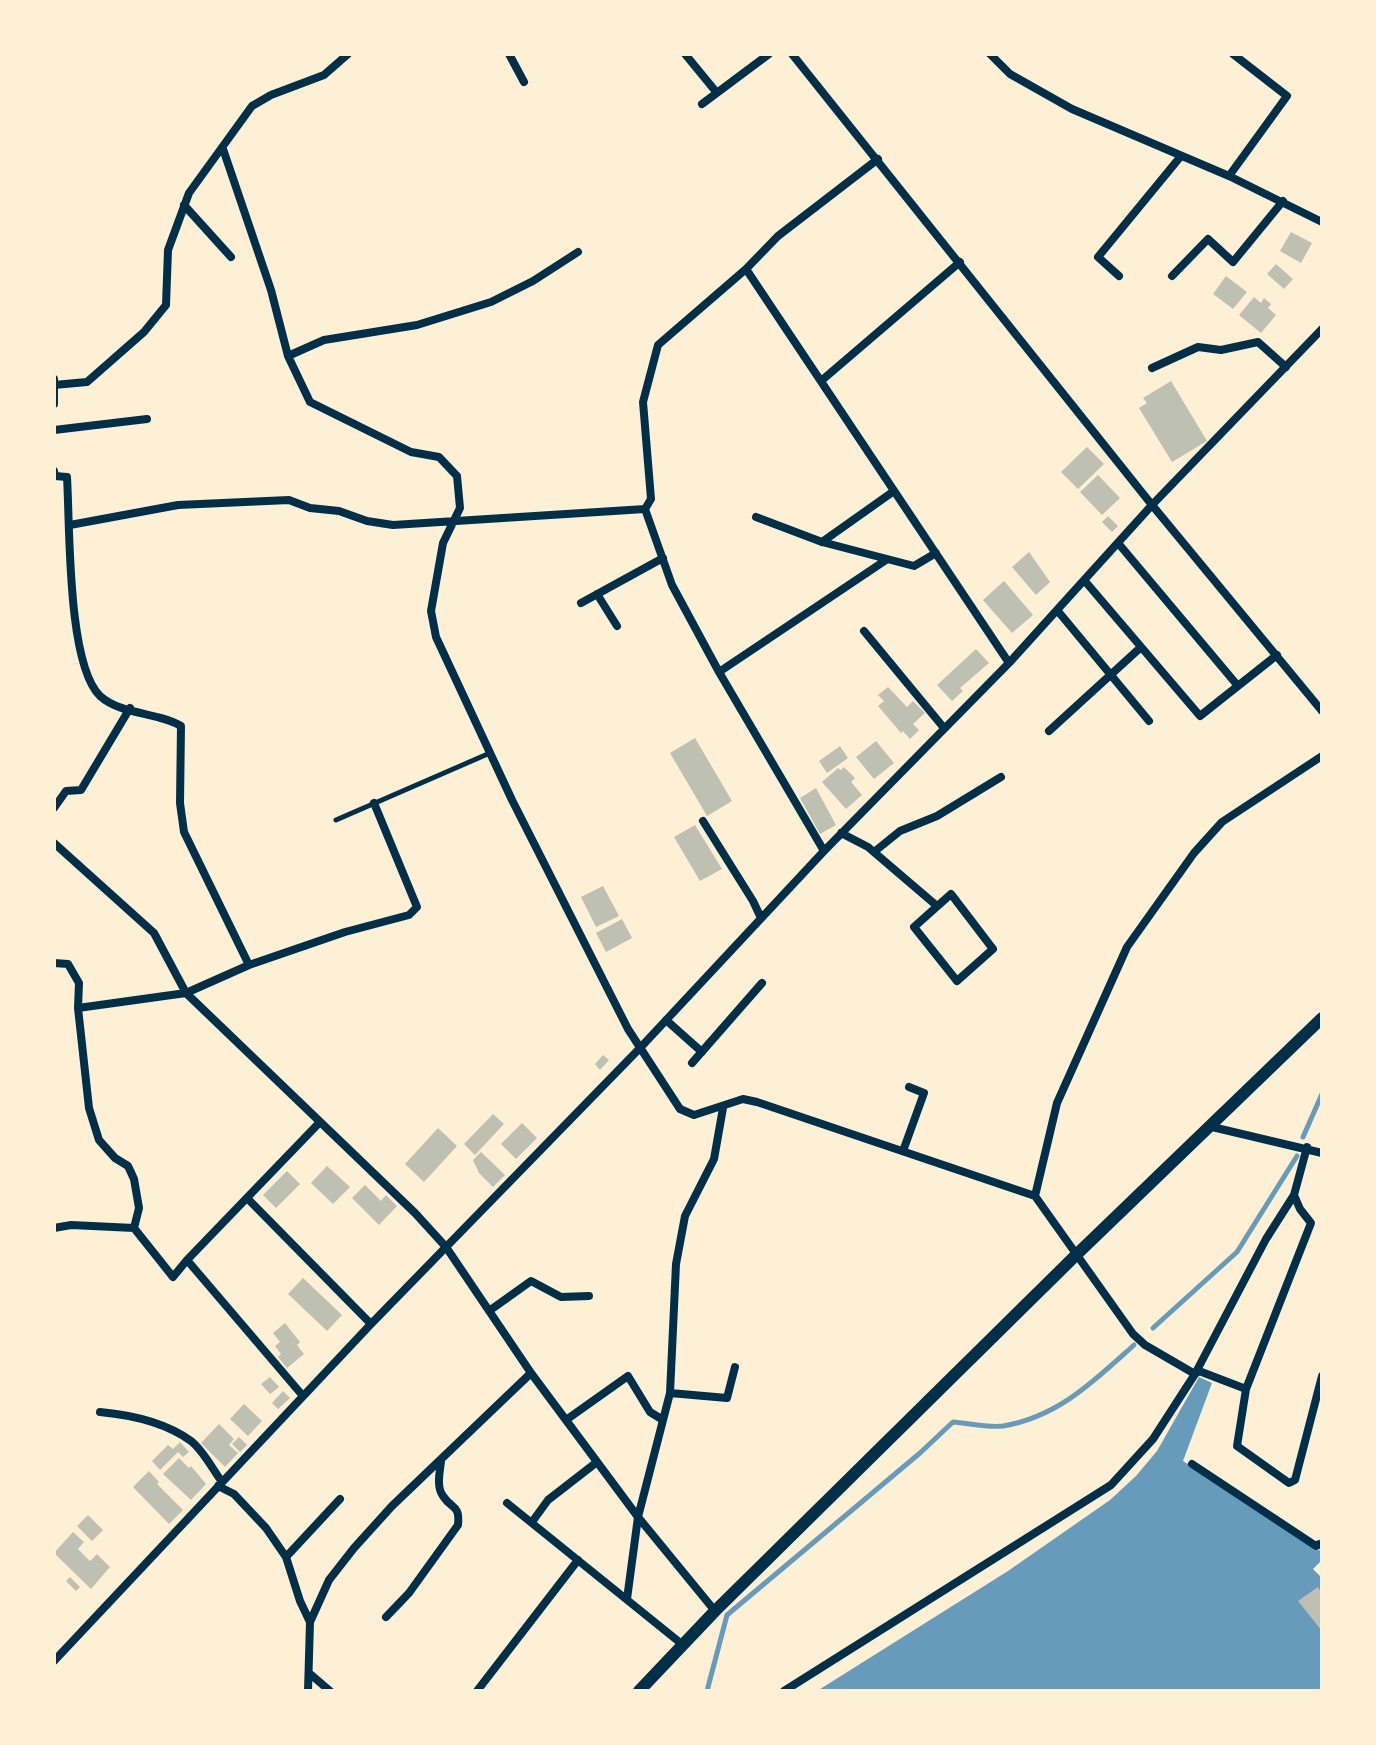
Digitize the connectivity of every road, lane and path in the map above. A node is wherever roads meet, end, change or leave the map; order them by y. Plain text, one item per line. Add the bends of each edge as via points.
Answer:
1 (348, 54) edge
2 (509, 54) edge
3 (685, 54) edge
4 (769, 54) edge
5 (792, 54) edge
6 (990, 54) edge
7 (1233, 54) edge
8 (524, 82) dead end
9 (717, 93) junction
10 (702, 104) dead end
11 (223, 149) junction
12 (1181, 156) junction
13 (878, 159) junction
14 (1229, 176) junction
15 (1283, 201) junction
16 (184, 205) junction
17 (1322, 222) edge
18 (578, 252) dead end
19 (231, 257) dead end
20 (960, 262) junction
21 (746, 269) junction
22 (1119, 276) dead end
23 (1172, 276) dead end
24 (1322, 329) edge
25 (288, 356) junction
26 (1286, 367) junction
27 (1152, 368) dead end
28 (821, 381) junction
29 (55, 383) edge
30 (54, 404) edge
31 (147, 419) dead end
32 (54, 430) edge
33 (54, 471) edge
34 (894, 491) junction
35 (1152, 505) junction
36 (645, 509) junction
37 (756, 517) dead end
38 (453, 522) junction
39 (70, 525) junction
40 (822, 542) junction
41 (1118, 543) junction
42 (936, 553) junction
43 (663, 558) junction
44 (886, 560) junction
45 (1084, 580) junction
46 (597, 594) junction
47 (581, 603) dead end
48 (1057, 610) junction
49 (617, 626) dead end
50 (864, 631) dead end
51 (1140, 648) junction
52 (1277, 655) junction
53 (1009, 663) junction
54 (719, 672) junction
55 (1111, 675) junction
56 (1238, 686) junction
57 (130, 708) junction
58 (1322, 711) edge
59 (1149, 721) dead end
60 (944, 728) junction
61 (1049, 731) dead end
62 (490, 753) junction
63 (1322, 756) edge
64 (1001, 777) dead end
65 (374, 803) junction
66 (54, 808) edge
67 (336, 820) dead end
68 (703, 821) dead end
69 (841, 833) junction
70 (54, 843) edge
71 (824, 851) junction
72 (874, 852) junction
73 (937, 906) junction
74 (761, 918) junction
75 (54, 963) edge
76 (249, 965) junction
77 (762, 983) dead end
78 (186, 993) junction
79 (78, 1008) junction
80 (1322, 1018) edge
81 (666, 1020) junction
82 (641, 1047) junction
83 (702, 1052) junction
84 (692, 1063) dead end
85 (909, 1087) dead end
86 (723, 1108) junction
87 (320, 1122) junction
88 (1208, 1126) junction
89 (1307, 1147) junction
90 (903, 1151) junction
91 (1322, 1153) edge
92 (1294, 1195) junction
93 (1035, 1196) junction
94 (247, 1198) junction
95 (1311, 1223) junction
96 (1322, 1226) edge
97 (54, 1228) edge
98 (134, 1228) junction
99 (446, 1247) junction
100 (1075, 1256) junction
101 (187, 1260) junction
102 (589, 1296) dead end
103 (489, 1311) junction
104 (371, 1324) junction
105 (735, 1367) dead end
106 (531, 1373) junction
107 (1195, 1374) junction
108 (1322, 1376) edge
109 (1246, 1389) junction
110 (670, 1393) junction
111 (303, 1396) junction
112 (100, 1412) dead end
113 (566, 1420) junction
114 (663, 1420) junction
115 (441, 1460) junction
116 (597, 1462) junction
117 (1192, 1464) dead end
118 (220, 1484) junction
119 (340, 1499) dead end
120 (507, 1503) dead end
121 (638, 1517) junction
122 (532, 1522) junction
123 (1322, 1534) edge
124 (1320, 1545) edge
125 (286, 1557) junction
126 (578, 1560) junction
127 (627, 1599) junction
128 (715, 1611) junction
129 (386, 1617) dead end
130 (310, 1622) junction
131 (683, 1645) junction
132 (54, 1661) edge
133 (309, 1673) junction
134 (308, 1691) edge
135 (330, 1691) edge
136 (477, 1691) edge
137 (639, 1691) edge
138 (784, 1691) edge

1 - 11 street via 324,75 252,106
2 - 8 street
3 - 9 street
4 - 9 street
5 - 13 street
6 - 12 street via 1010,74 1072,109
7 - 14 street via 1287,96
9 - 10 street
11 - 16 street
11 - 25 street
12 - 14 street
12 - 22 street via 1098,257
13 - 20 street
13 - 21 street via 778,236
14 - 15 street
15 - 17 street
15 - 23 street via 1233,262 1208,239
16 - 19 street
16 - 29 street via 168,250 166,305 87,382
18 - 25 street via 491,302 417,325 324,340
20 - 28 street
20 - 35 street
21 - 28 street
21 - 36 street via 658,345 643,402 651,499
24 - 26 street
25 - 38 street via 310,402 449,465 457,476 460,508
26 - 27 street via 1258,342 1221,350 1198,347
26 - 35 street
28 - 34 street
29 - 30 street
31 - 32 street
33 - 39 street via 55,476 67,477
34 - 40 street
34 - 42 street
35 - 41 street
35 - 52 street
36 - 38 street
36 - 43 street
37 - 40 street
38 - 39 street via 380,523 289,500 178,505
38 - 62 street via 443,543 431,611 436,637
39 - 57 street via 76,637 88,676 99,695
40 - 44 street
41 - 45 street
41 - 56 street
42 - 44 street via 914,566
42 - 53 street
43 - 46 street
43 - 54 street
44 - 54 street
45 - 48 street
45 - 51 street
46 - 47 street
46 - 49 street
48 - 53 street
48 - 55 street
50 - 60 street
51 - 55 street
51 - 56 street via 1200,716
52 - 56 street
52 - 58 street
53 - 60 street
54 - 71 street
55 - 59 street
55 - 61 street
57 - 66 street via 81,790 66,791
57 - 76 street via 181,726 184,832
60 - 69 street
62 - 65 lane
62 - 82 street
63 - 93 street via 1222,822 1127,947 1057,1103
64 - 72 street via 937,816 900,831
65 - 67 lane
65 - 76 street via 417,907 409,915
68 - 74 street
69 - 71 street
69 - 72 street
70 - 78 street via 154,933
71 - 74 street
72 - 73 street
73 - 73 street via 951,894 993,949 957,981 914,927
74 - 81 street
75 - 79 street via 68,964 79,983
76 - 78 street
77 - 83 street
78 - 79 street
78 - 87 street
79 - 98 street via 89,1108 99,1140 128,1166 134,1179 139,1208
80 - 88 main road
81 - 82 street
81 - 83 street
82 - 86 street via 680,1109 694,1115
82 - 99 street
83 - 84 street
85 - 90 street via 924,1093
86 - 90 street via 743,1099 757,1102
86 - 110 street via 714,1159 685,1216 676,1264
87 - 94 street
87 - 99 street
88 - 89 street
88 - 100 main road
89 - 91 street
89 - 92 street
90 - 93 street
92 - 95 street
92 - 107 street
93 - 100 street
94 - 101 street
94 - 104 street
95 - 96 street
95 - 109 street
97 - 98 street
98 - 101 street via 173,1277
99 - 103 street
99 - 104 street
100 - 107 street via 1133,1334
100 - 128 main road
101 - 111 street
102 - 103 street via 561,1297 531,1281
103 - 106 street
104 - 111 street
105 - 110 street via 727,1398
106 - 113 street
106 - 115 street
107 - 109 street via 1199,1371
107 - 138 street via 1153,1439 1111,1485
108 - 109 street via 1295,1480 1289,1483 1237,1446
110 - 114 street
111 - 118 street
112 - 118 street via 154,1423 193,1442
113 - 114 street via 628,1376 650,1412
113 - 116 street
114 - 121 street
115 - 129 street via 439,1485 459,1514 458,1525
115 - 130 street via 354,1548 329,1580
116 - 121 street
116 - 122 street via 548,1500
117 - 124 street
118 - 125 street via 256,1516
118 - 132 street
119 - 125 street
120 - 122 street
121 - 127 street
121 - 128 street
122 - 126 street
123 - 124 street
125 - 130 street
126 - 127 street
126 - 136 street
127 - 131 street
128 - 131 main road
130 - 133 street
131 - 137 main road
133 - 134 street
133 - 135 street

